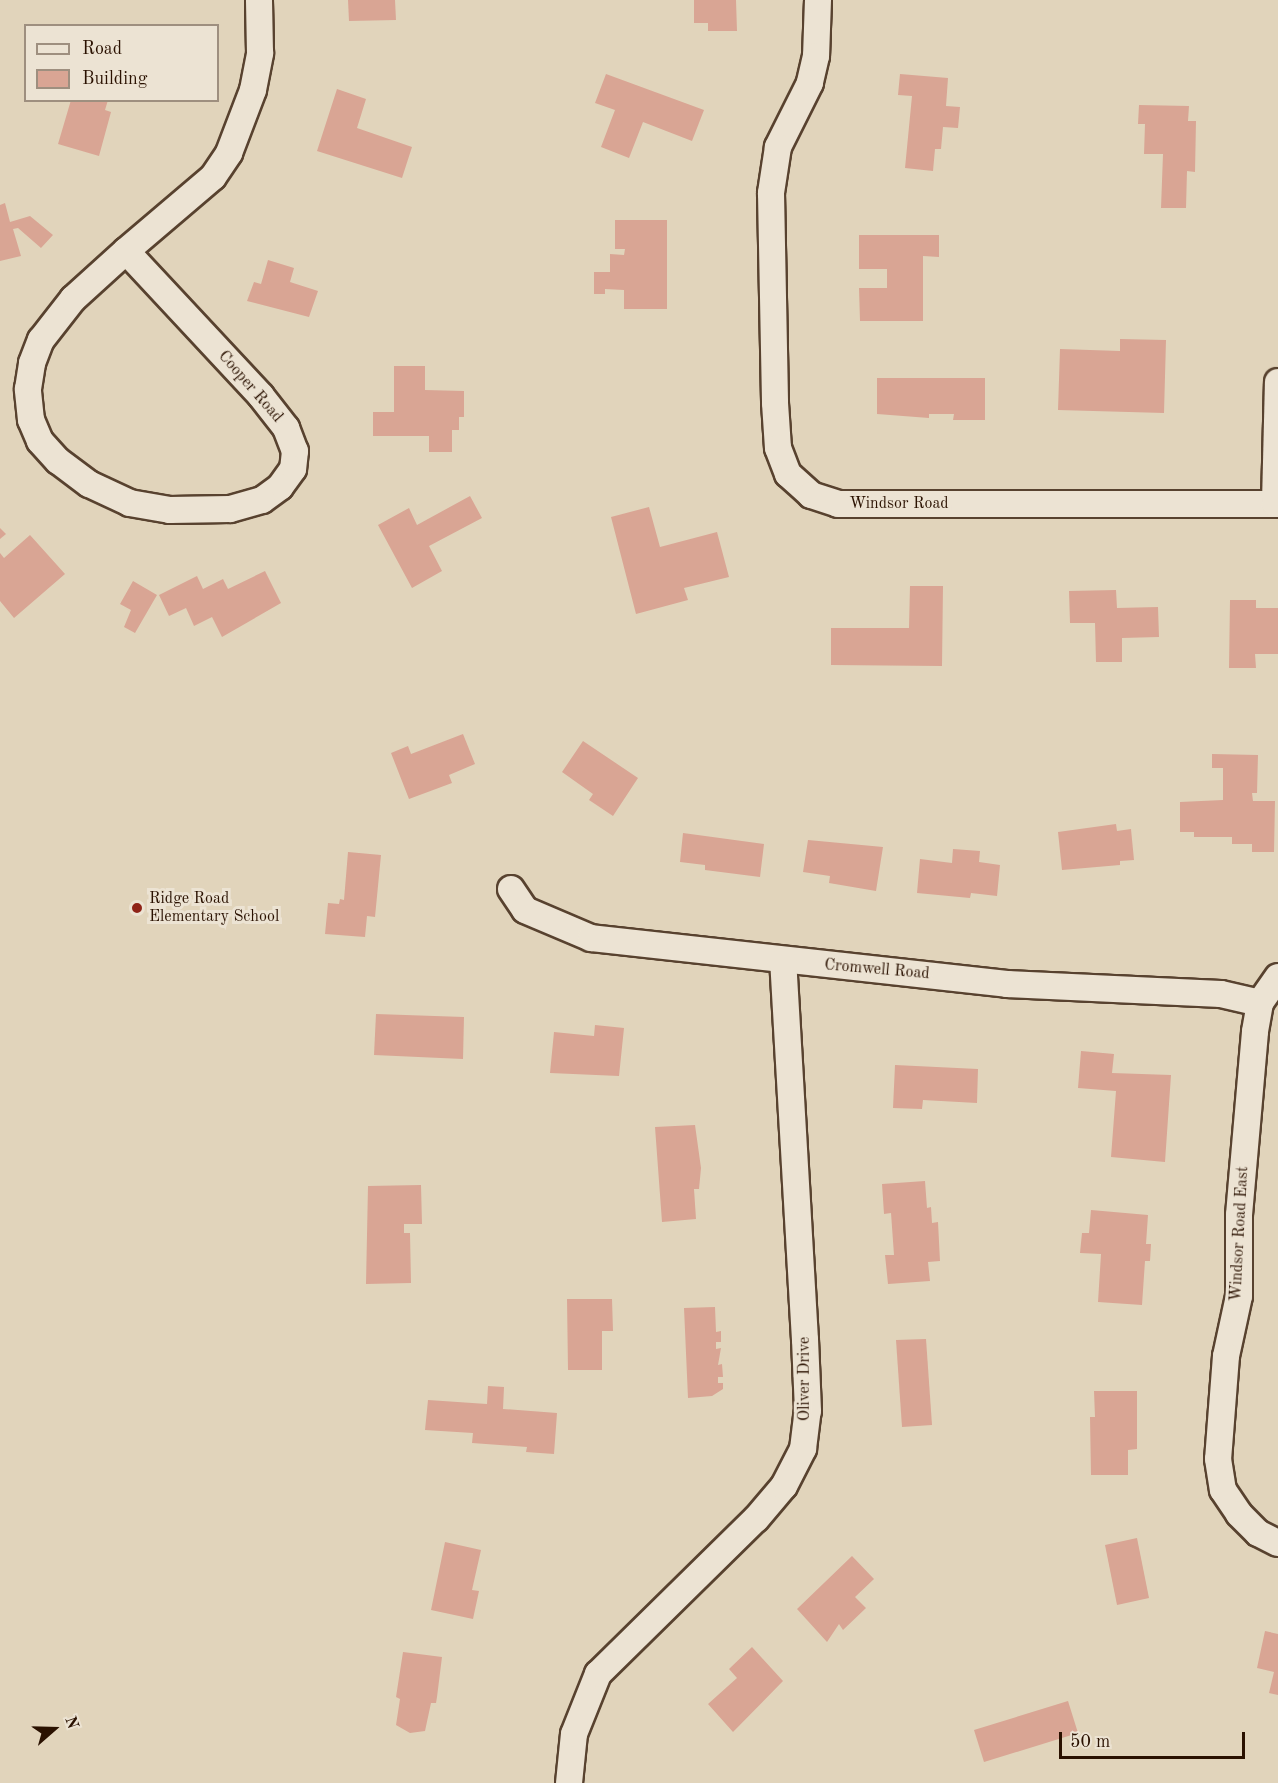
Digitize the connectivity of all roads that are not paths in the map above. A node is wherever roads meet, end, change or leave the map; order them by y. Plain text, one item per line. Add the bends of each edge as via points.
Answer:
1 (259, 0) edge
2 (818, 0) edge
3 (126, 251) junction
4 (1278, 382) edge
5 (1276, 503) edge
6 (511, 889) dead end
7 (783, 962) junction
8 (1278, 977) edge
9 (1260, 1003) junction
10 (1278, 1544) edge
11 (569, 1783) edge

1 - 3 street, Cooper Road via 260,53 253,90 229,153 213,177
2 - 5 street, Windsor Road via 816,56 810,82 778,147 771,193 775,403 778,448 788,474 811,495 838,504
3 - 3 street, Cooper Road via 261,396 290,436 296,458 293,468 280,487 262,500 221,509 170,510 130,503 89,484 58,461 40,441 31,420 28,389 41,340 73,299
4 - 5 street, Windsor Road
6 - 7 street, Cromwell Road via 525,910 591,938
7 - 9 street, Cromwell Road via 1007,984 1221,994
7 - 11 street, Oliver Drive via 806,1340 808,1412 803,1449 784,1486 756,1519 598,1674 574,1734
8 - 9 street, Windsor Road East
9 - 10 street, Windsor Road East via 1239,1215 1239,1296 1227,1356 1218,1459 1223,1490 1239,1514 1258,1533

